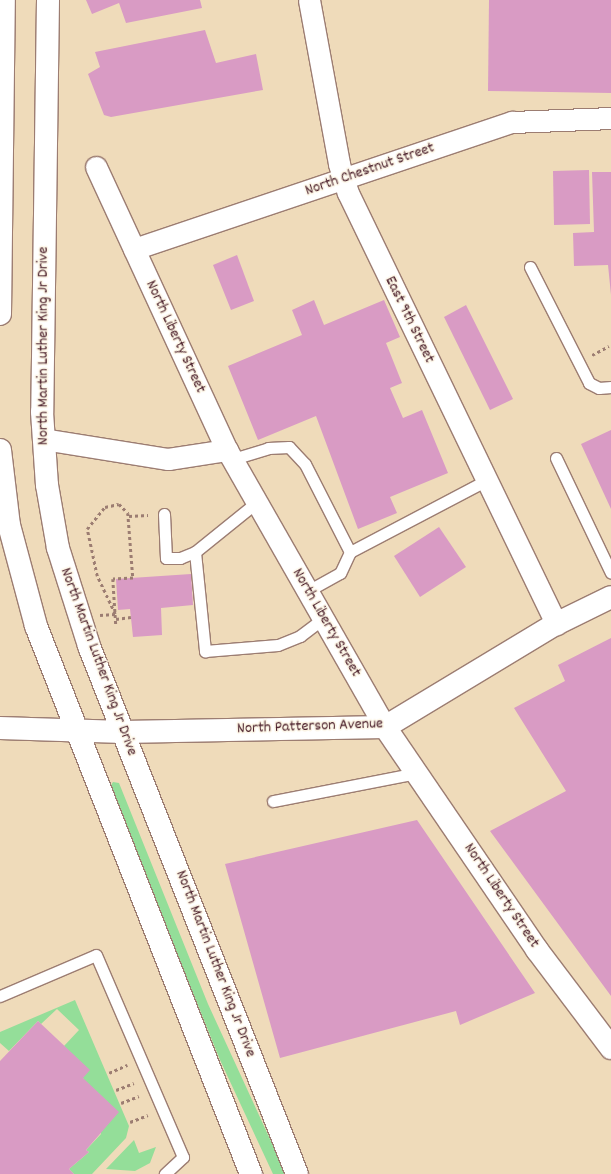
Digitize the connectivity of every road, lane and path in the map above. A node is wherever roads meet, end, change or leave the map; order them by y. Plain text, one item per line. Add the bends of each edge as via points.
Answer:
1 (4, 0) edge
2 (48, 0) edge
3 (309, 0) edge
4 (611, 118) edge
5 (96, 167) dead end
6 (343, 179) junction
7 (134, 249) junction
8 (530, 267) dead end
9 (0, 314) edge
10 (609, 346) dead end
11 (601, 350) dead end
12 (611, 387) edge
13 (43, 438) junction
14 (0, 450) edge
15 (230, 454) junction
16 (556, 458) dead end
17 (487, 480) junction
18 (258, 502) junction
19 (164, 514) joint
20 (129, 516) junction
21 (196, 552) junction
22 (350, 552) junction
23 (611, 573) edge
24 (308, 591) junction
25 (611, 597) edge
26 (115, 614) junction
27 (94, 615) dead end
28 (131, 618) dead end
29 (324, 618) junction
30 (116, 619) junction
31 (556, 624) junction
32 (116, 625) dead end
33 (385, 727) junction
34 (0, 728) edge
35 (76, 730) junction
36 (124, 732) junction
37 (417, 773) junction
38 (273, 801) dead end
39 (0, 996) edge
40 (611, 1048) edge
41 (139, 1059) junction
42 (109, 1073) dead end
43 (146, 1077) junction
44 (116, 1090) dead end
45 (152, 1091) junction
46 (121, 1103) dead end
47 (161, 1109) junction
48 (130, 1122) dead end
49 (165, 1174) edge
50 (251, 1174) edge
51 (298, 1174) edge

1 - 9 main road
2 - 13 main road, North Martin Luther King Jr Drive
3 - 6 street, East 9th Street
4 - 6 street, North Chestnut Street via 512,122
5 - 7 street, North Liberty Street
6 - 7 street, North Chestnut Street
6 - 17 street, East 9th Street
7 - 15 street, North Liberty Street
8 - 12 lane via 589,383 599,388
10 - 11 path
13 - 15 street via 168,460
13 - 36 main road, North Martin Luther King Jr Drive via 52,517 66,580
14 - 35 main road via 9,524 25,593
15 - 18 street, North Liberty Street
15 - 22 lane via 289,447 305,464
16 - 23 lane
17 - 22 lane
17 - 31 street, East 9th Street
18 - 21 lane
18 - 24 street, North Liberty Street
19 - 20 path
19 - 21 lane via 166,558 180,558
20 - 26 path via 133,578 112,579
20 - 26 path via 124,506 109,505 87,529 97,576
21 - 29 lane via 206,651 278,645 300,636
22 - 24 lane via 340,573
24 - 29 street, North Liberty Street
25 - 31 main road, North Patterson Avenue
26 - 27 path
26 - 30 path
28 - 30 path
29 - 33 street, North Liberty Street
30 - 32 path
31 - 33 main road, North Patterson Avenue
33 - 36 main road, North Patterson Avenue
33 - 37 main road, North Liberty Street
34 - 35 main road, North Patterson Avenue
35 - 36 main road, North Patterson Avenue
35 - 50 main road
36 - 51 main road, North Martin Luther King Jr Drive
37 - 38 lane
37 - 40 main road, North Liberty Street via 537,950
39 - 41 lane via 96,955
41 - 42 path
41 - 43 lane
43 - 44 path
43 - 45 lane
45 - 46 path
45 - 47 lane
47 - 48 path
47 - 49 lane via 183,1157

